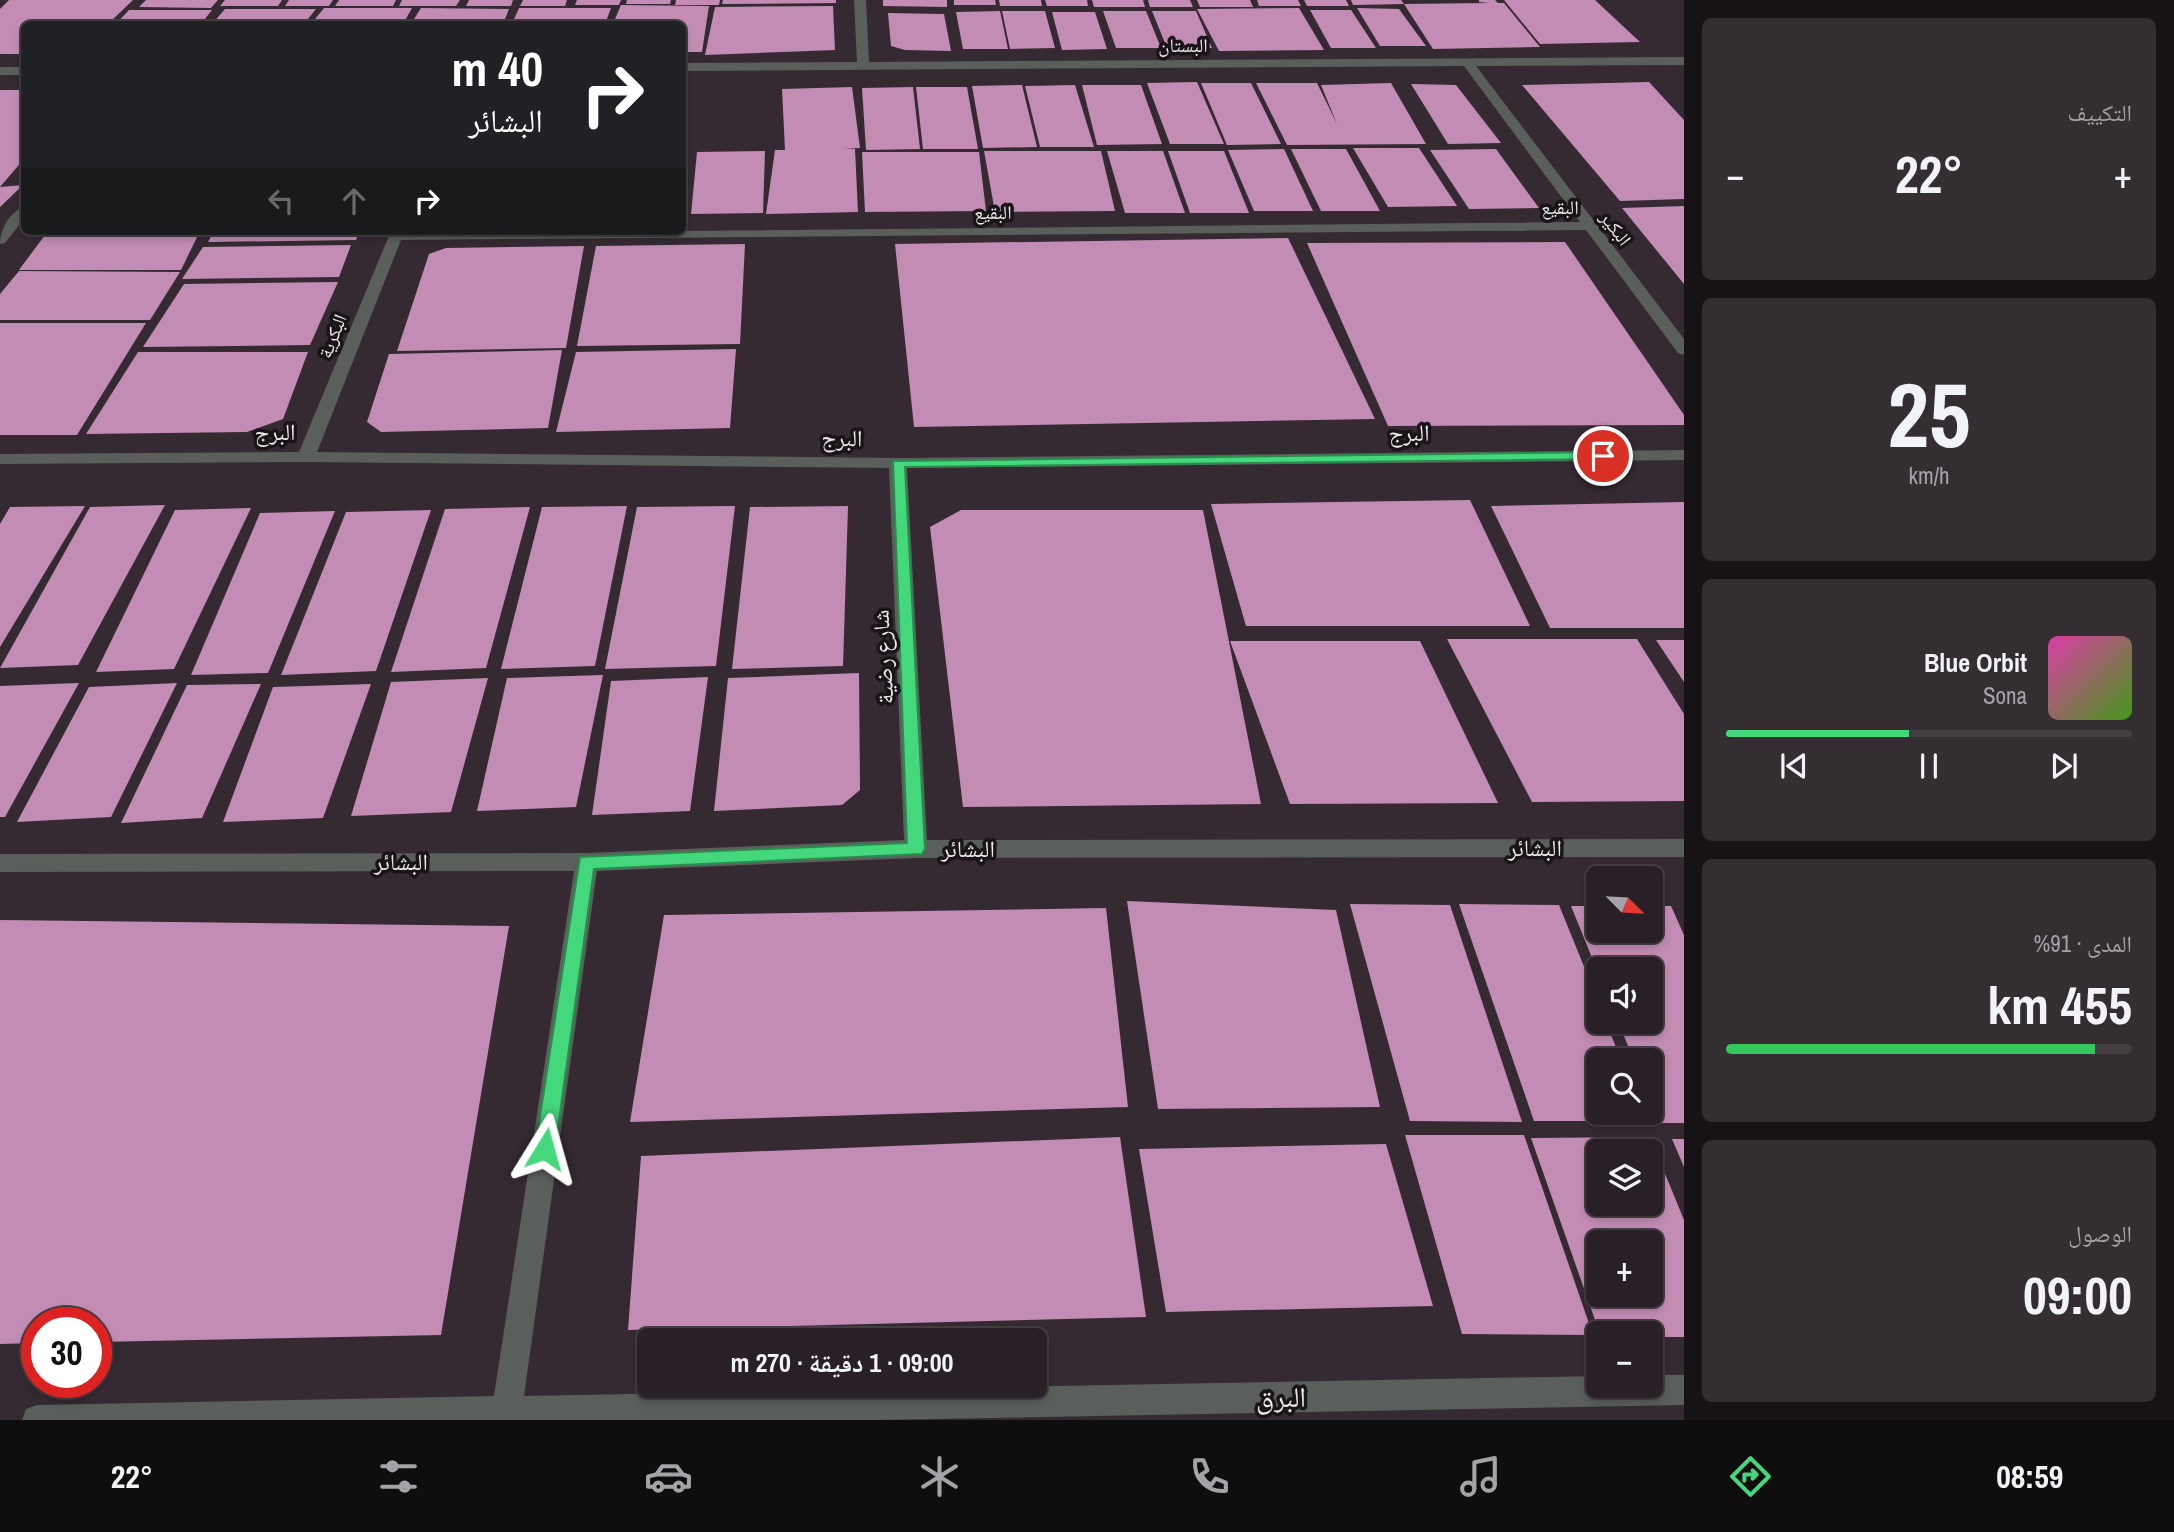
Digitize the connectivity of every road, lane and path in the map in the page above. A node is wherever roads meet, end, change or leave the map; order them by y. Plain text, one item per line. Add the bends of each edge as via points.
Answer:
1 (860, 0) edge
2 (1684, 61) edge
3 (1467, 62) junction
4 (863, 66) junction
5 (686, 67) edge
6 (0, 71) edge
7 (21, 71) edge
8 (21, 215) edge
9 (1590, 226) junction
10 (686, 232) edge
11 (397, 235) edge
12 (0, 240) edge
13 (1684, 350) edge
14 (1684, 455) edge
15 (306, 457) junction
16 (0, 459) edge
17 (898, 463) junction
18 (1684, 848) edge
19 (916, 849) junction
20 (587, 862) junction
21 (0, 863) edge
22 (1684, 1390) edge
23 (507, 1410) junction
24 (145, 1418) edge
25 (37, 1420) edge

1 - 4 street
2 - 3 street, البستان
3 - 4 street, البستان
3 - 9 street, البكير
4 - 5 street, البستان
6 - 7 street
8 - 12 street
9 - 10 street, البقيع
9 - 13 street, البكير
11 - 15 street, البكرية
14 - 17 street, البرج
15 - 16 street, البرج
15 - 17 street, البرج
17 - 19 street, شارع رضية
18 - 19 street, البشائر
19 - 20 street, البشائر
20 - 21 street, البشائر
20 - 23 street
22 - 23 street, البرق
23 - 24 street, البرق
24 - 25 street, البرق

